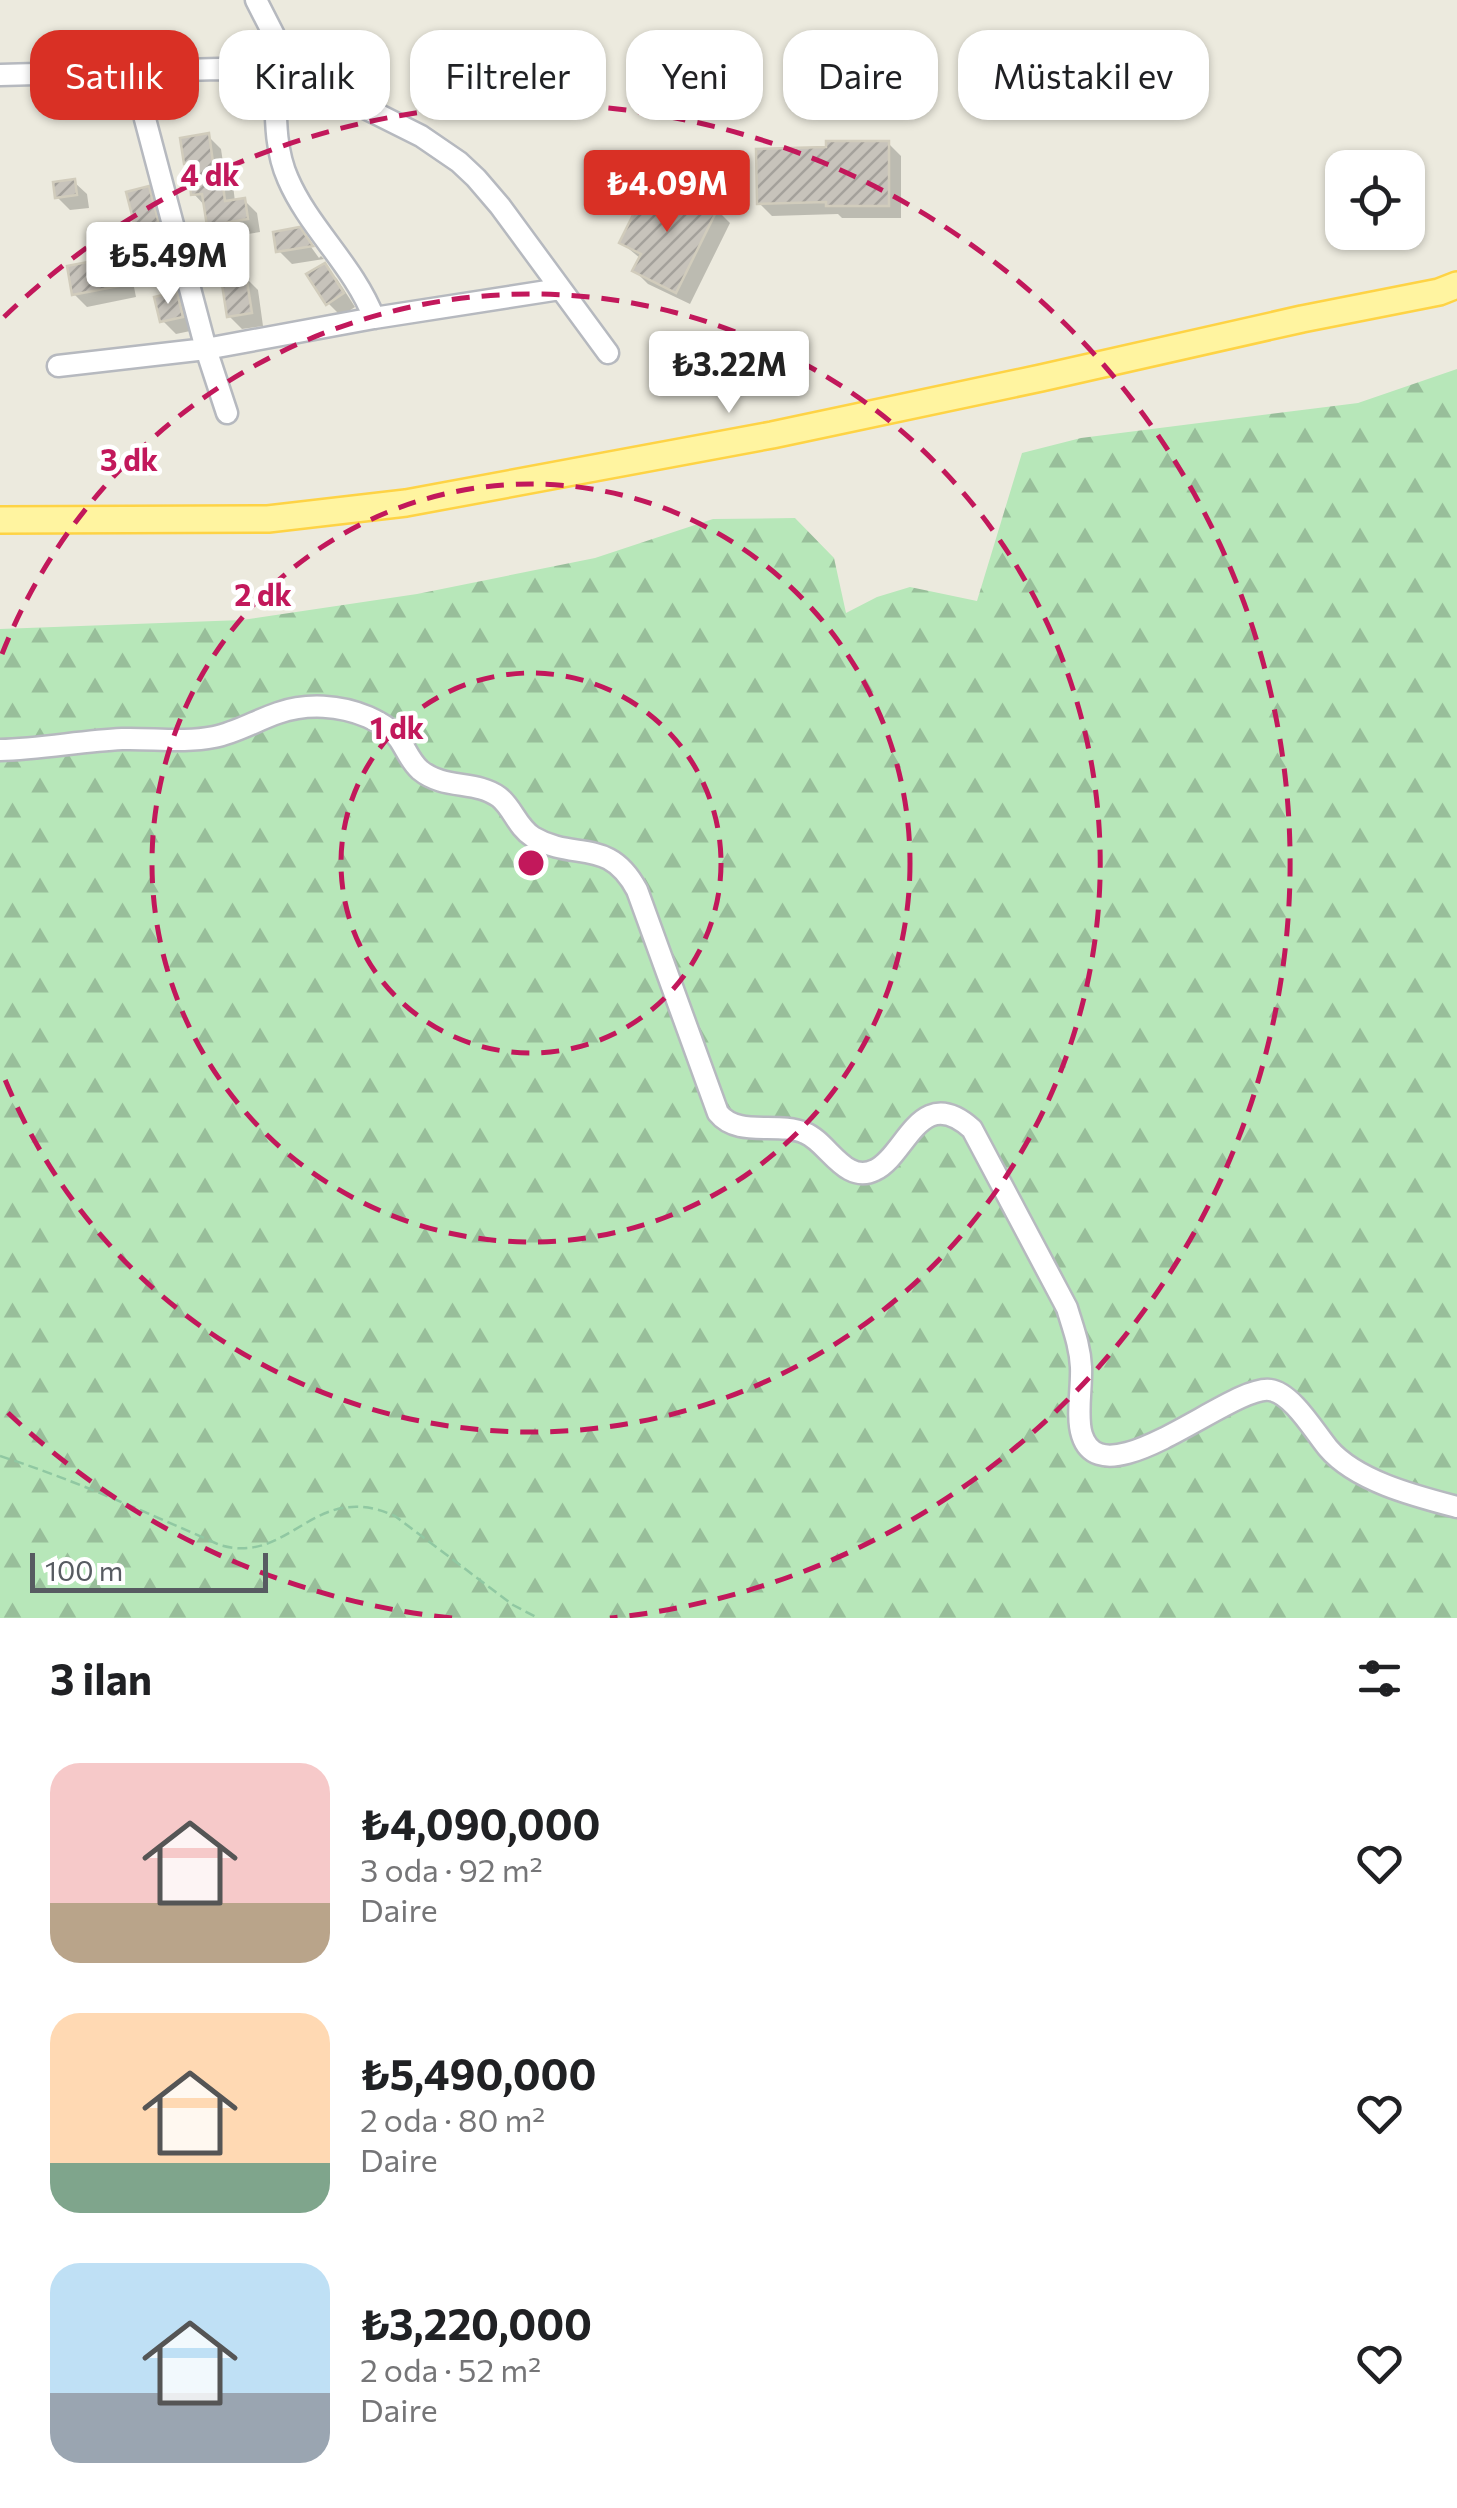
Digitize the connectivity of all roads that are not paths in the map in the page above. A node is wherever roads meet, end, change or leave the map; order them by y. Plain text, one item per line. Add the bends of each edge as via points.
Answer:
1 (256, 0) edge
2 (271, 30) edge
3 (30, 74) edge
4 (0, 75) edge
5 (146, 120) edge
6 (276, 120) edge
7 (389, 120) edge
8 (1457, 285) edge
9 (560, 289) junction
10 (374, 318) junction
11 (206, 349) junction
12 (608, 353) dead end
13 (58, 366) dead end
14 (226, 413) dead end
15 (0, 520) edge
16 (0, 750) edge
17 (1457, 1508) edge

1 - 2 street
3 - 4 street
5 - 11 street
6 - 10 street via 288,180
7 - 9 street via 459,162
8 - 15 main road via 772,436 406,503 268,519
9 - 10 street
9 - 12 street
10 - 11 street
11 - 13 street
11 - 14 street
16 - 17 street via 213,737 298,708 333,707 371,718 396,735 424,773 487,790 538,840 619,864 637,890 724,1121 804,1132 859,1173 884,1165 923,1120 944,1115 972,1128 1067,1308 1078,1340 1082,1435 1098,1454 1130,1453 1248,1392 1270,1390 1289,1399 1352,1470

